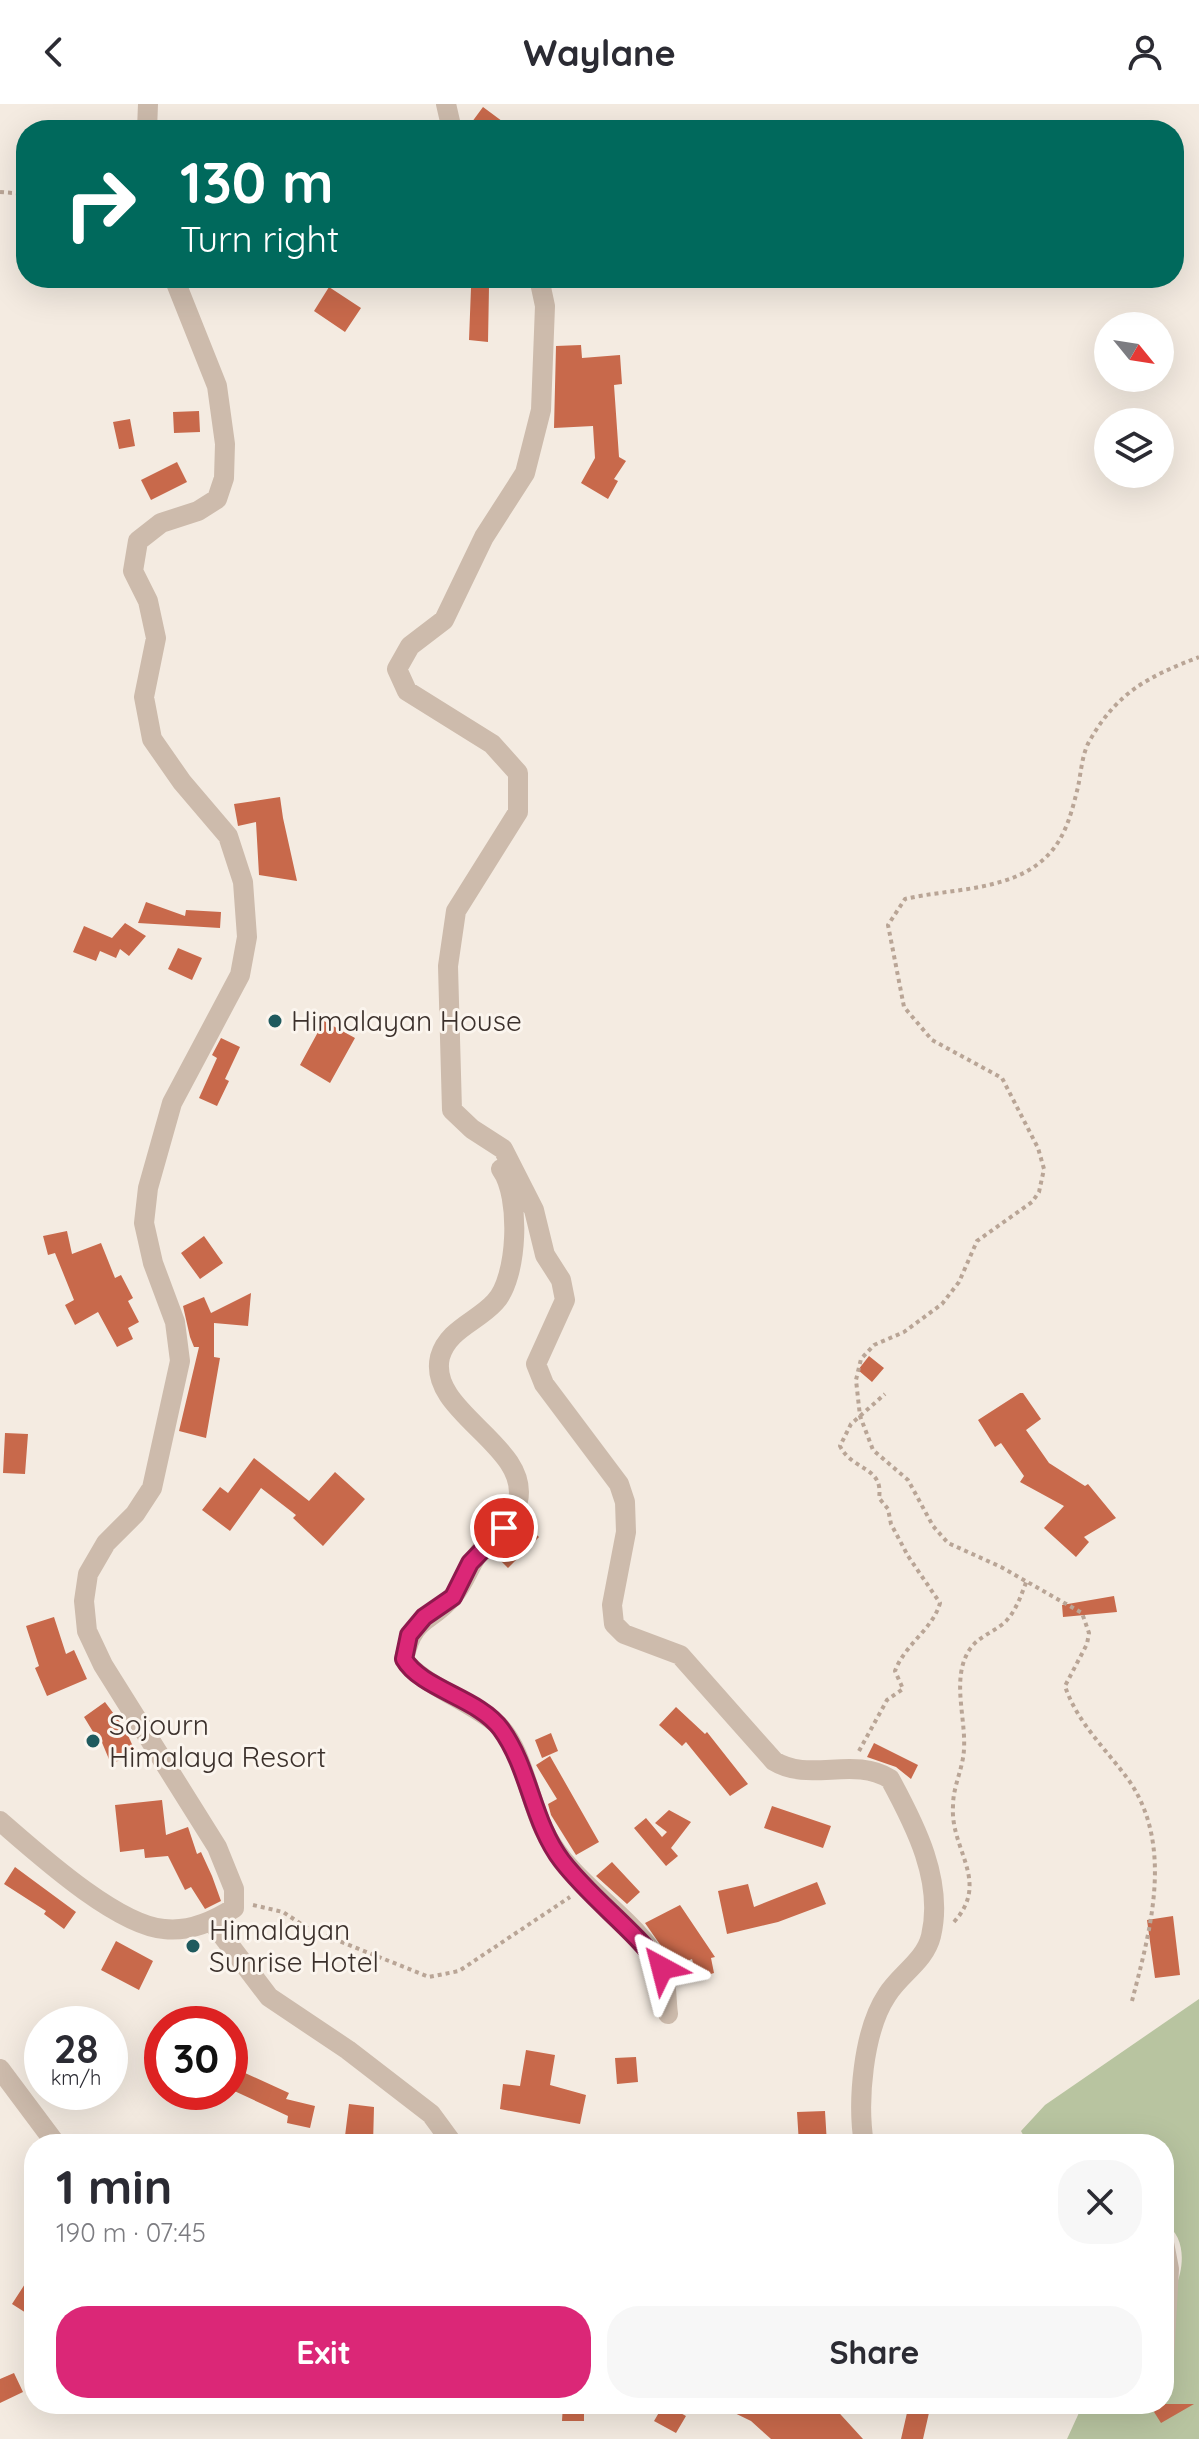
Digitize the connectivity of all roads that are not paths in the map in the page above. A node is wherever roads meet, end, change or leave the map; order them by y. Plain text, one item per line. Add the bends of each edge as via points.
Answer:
1 (178, 288) edge
2 (541, 288) edge
3 (472, 1129) junction
4 (0, 1821) edge
5 (212, 1922) junction
6 (668, 2014) dead end
7 (0, 2069) edge
8 (49, 2134) edge
9 (446, 2134) edge
10 (862, 2134) edge

1 - 5 street via 217,386 224,478 217,499 161,523 138,541 133,571 148,601 156,638 144,697 152,739 228,836 243,882 247,937 240,975 172,1103 148,1188 144,1223 175,1322 180,1361 152,1488 100,1553 88,1574 84,1601 87,1631 103,1665 217,1847 234,1889 234,1908
2 - 3 street via 541,410 525,473 484,537 444,620 410,646 397,669 407,691 492,744 518,773 518,812 456,911 448,966 452,1110
3 - 6 street via 508,1178 515,1214 509,1272 496,1302 447,1341 441,1379 459,1409 510,1463 518,1479 518,1502 504,1528 470,1563 453,1597 409,1635 404,1659 411,1672 461,1698 500,1727 562,1861 662,1968
3 - 10 street via 503,1149 534,1210 545,1255 561,1280 565,1300 536,1364 544,1384 619,1484 625,1502 614,1624 624,1634 680,1655 774,1761 789,1770 845,1768 880,1772 890,1779 928,1861 934,1902 931,1938 873,2021 859,2113
4 - 5 street via 137,1923 166,1930
5 - 9 street via 269,1997 376,2070 431,2114
7 - 8 street

